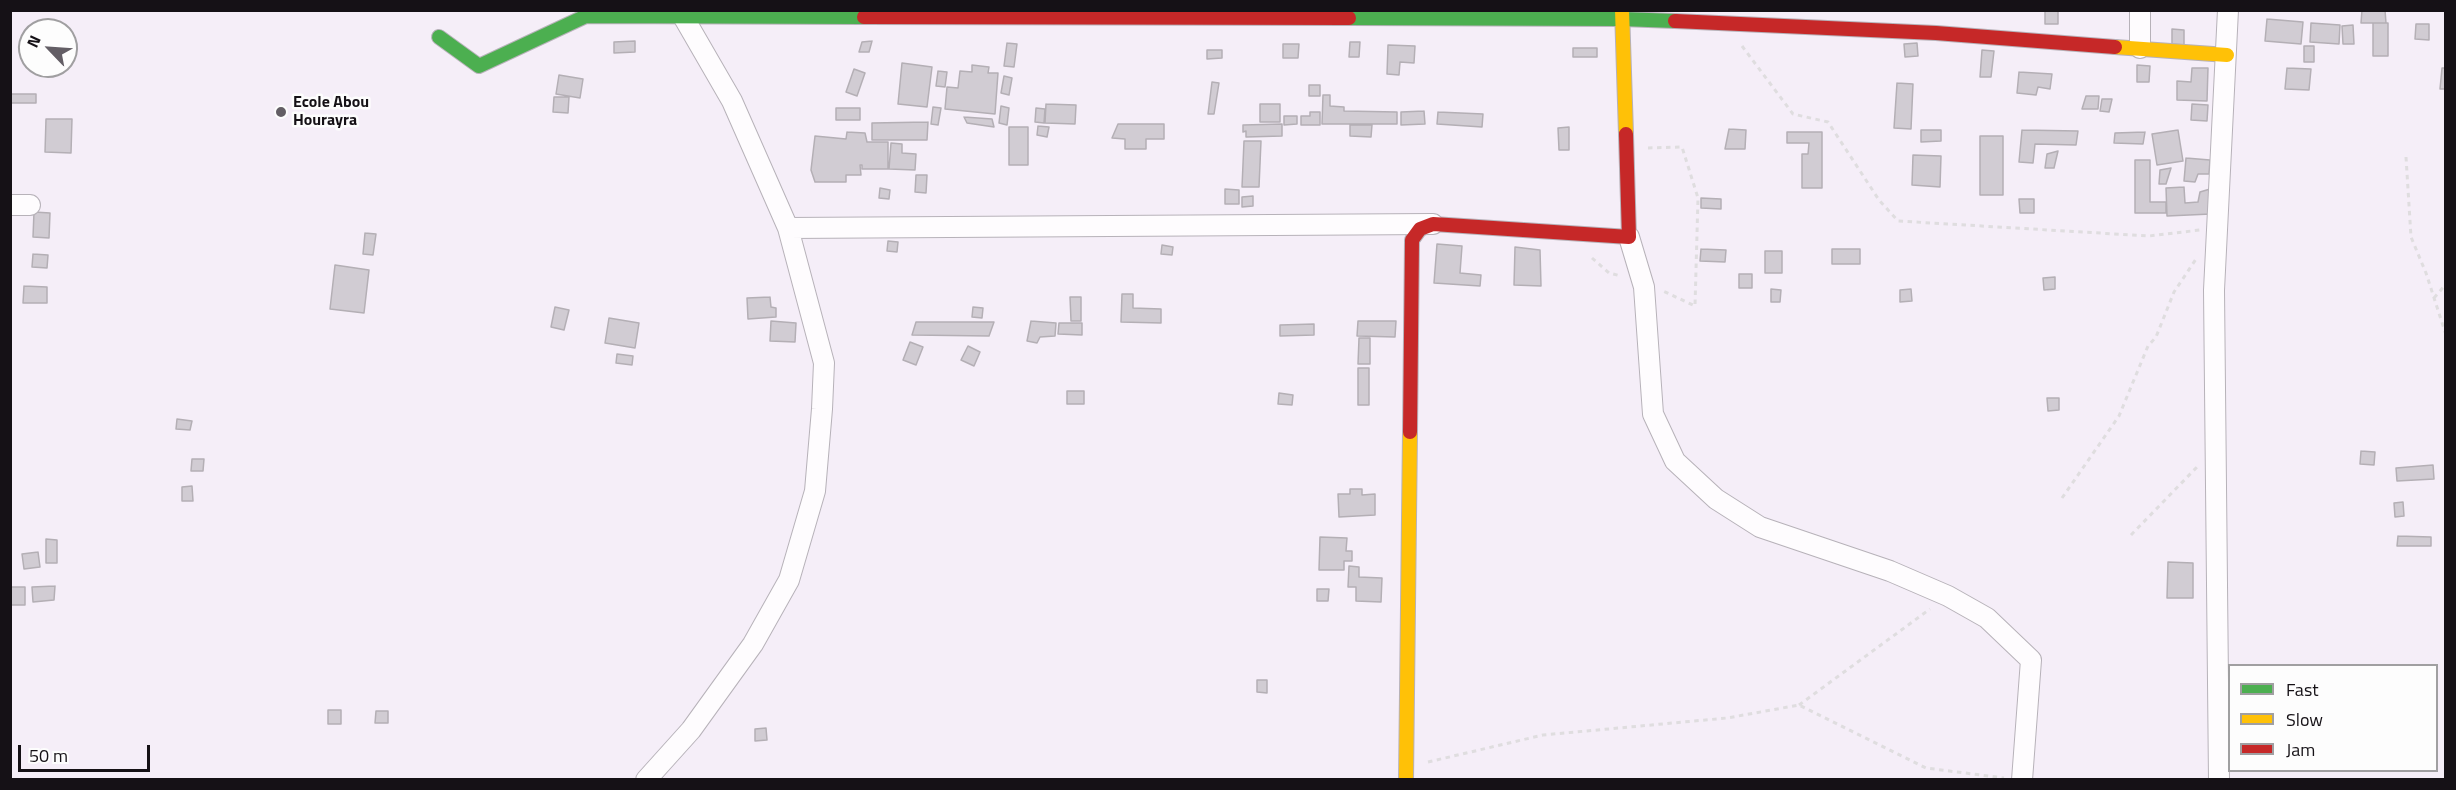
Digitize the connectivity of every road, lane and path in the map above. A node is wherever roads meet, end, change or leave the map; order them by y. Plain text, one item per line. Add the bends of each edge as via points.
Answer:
1 (2140, 10) edge
2 (2228, 10) edge
3 (1072, 13) edge
4 (684, 14) edge
5 (1219, 14) edge
6 (1417, 14) edge
7 (1622, 15) edge
8 (440, 37) dead end
9 (1740, 44) dead end
10 (2140, 48) junction
11 (2227, 55) junction
12 (1625, 149) junction
13 (2406, 158) dead end
14 (1433, 224) junction
15 (2217, 227) junction
16 (788, 228) junction
17 (1629, 237) junction
18 (2199, 255) dead end
19 (1592, 257) dead end
20 (1642, 282) junction
21 (2445, 284) edge
22 (2434, 298) junction
23 (2445, 335) edge
24 (2215, 448) junction
25 (2062, 498) dead end
26 (2131, 535) dead end
27 (1948, 596) junction
28 (1799, 705) junction
29 (1406, 774) edge
30 (2014, 779) edge
31 (646, 780) edge
32 (2219, 780) edge

1 - 10 street
2 - 11 street
3 - 4 street
3 - 5 street
4 - 8 street via 586,16 479,66
4 - 16 street via 732,101
5 - 6 street
6 - 7 street
7 - 10 street
7 - 12 street
9 - 15 path via 1793,114 1828,122 1879,200 1899,221 2149,237
10 - 11 street
11 - 15 street
12 - 17 street
12 - 20 path via 1682,147 1698,198 1695,306
13 - 22 path via 2411,237
14 - 16 street
14 - 17 street
14 - 29 street via 1420,229 1412,240
15 - 24 street
16 - 31 street via 824,363 815,491 789,580 753,644 691,730
17 - 20 street
18 - 25 path via 2174,292 2119,416
19 - 20 path via 1608,273
20 - 27 street via 1653,414 1675,461 1716,499 1760,527 1890,571
21 - 22 path
22 - 23 path
24 - 26 path
24 - 32 street
27 - 28 path
27 - 30 street via 1987,618 2031,660
28 - 29 path via 1727,718 1543,735
28 - 30 path via 1926,768

